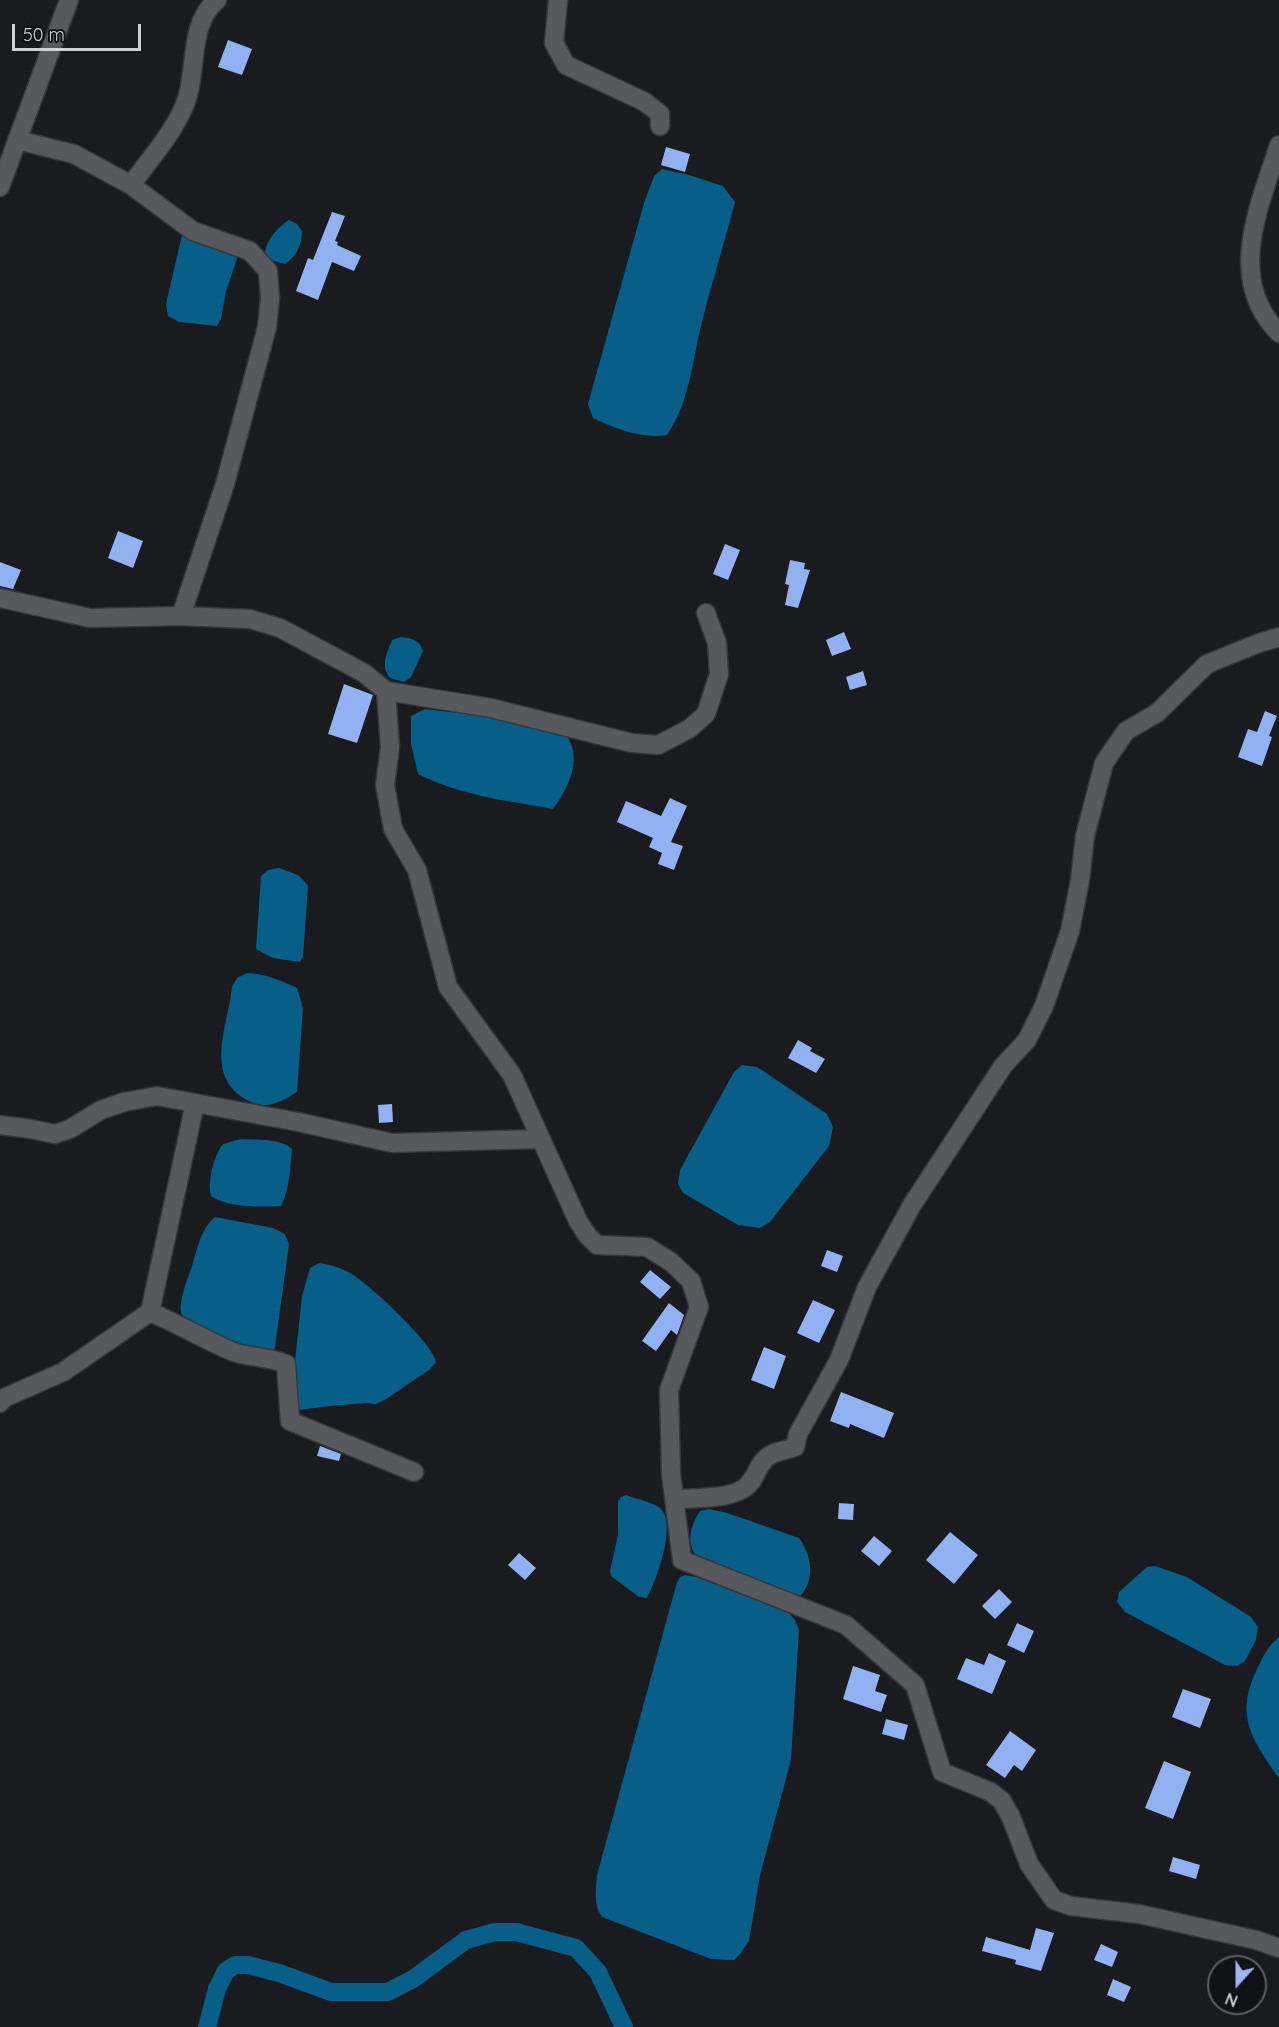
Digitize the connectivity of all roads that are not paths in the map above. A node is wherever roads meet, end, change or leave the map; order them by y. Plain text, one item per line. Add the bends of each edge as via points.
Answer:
1 (69, 0) edge
2 (217, 0) edge
3 (558, 0) edge
4 (660, 126) dead end
5 (17, 140) junction
6 (1279, 145) edge
7 (131, 185) junction
8 (0, 187) edge
9 (1279, 333) edge
10 (0, 598) edge
11 (706, 614) dead end
12 (181, 616) junction
13 (1279, 637) edge
14 (386, 691) junction
15 (195, 1103) junction
16 (0, 1125) edge
17 (540, 1139) junction
18 (150, 1312) junction
19 (0, 1403) edge
20 (414, 1472) dead end
21 (675, 1500) junction
22 (1279, 1948) edge

1 - 5 street
2 - 7 street via 207,7 201,20 183,112
3 - 4 street via 554,43 566,65 645,102 660,114
5 - 7 street via 74,154
5 - 8 street
6 - 9 street via 1253,225 1249,255 1253,288
7 - 12 street via 193,231 250,252 268,271 267,327 225,484
10 - 12 street via 90,618
11 - 14 street via 717,643 718,674 705,714 689,729 658,745 632,743 491,708
12 - 14 street via 250,619 280,628 364,673
13 - 21 street via 1207,664 1157,713 1126,731 1104,763 1085,836 1070,931 1044,1006 1027,1041 1003,1066 912,1205 867,1287 839,1360 798,1434 795,1447 764,1460 755,1478 744,1488 728,1494
14 - 17 street via 390,747 385,785 393,829 417,870 448,987 512,1075
15 - 16 street via 157,1096 124,1102 55,1134
15 - 17 street via 392,1143
15 - 18 street
17 - 21 street via 578,1221 597,1245 647,1247 691,1281 699,1307 669,1390
18 - 19 street via 63,1372
18 - 20 street via 234,1352 286,1364 290,1420
21 - 22 street via 682,1560 846,1624 915,1685 942,1772 991,1792 1002,1801 1029,1864 1054,1900 1071,1906 1139,1914

